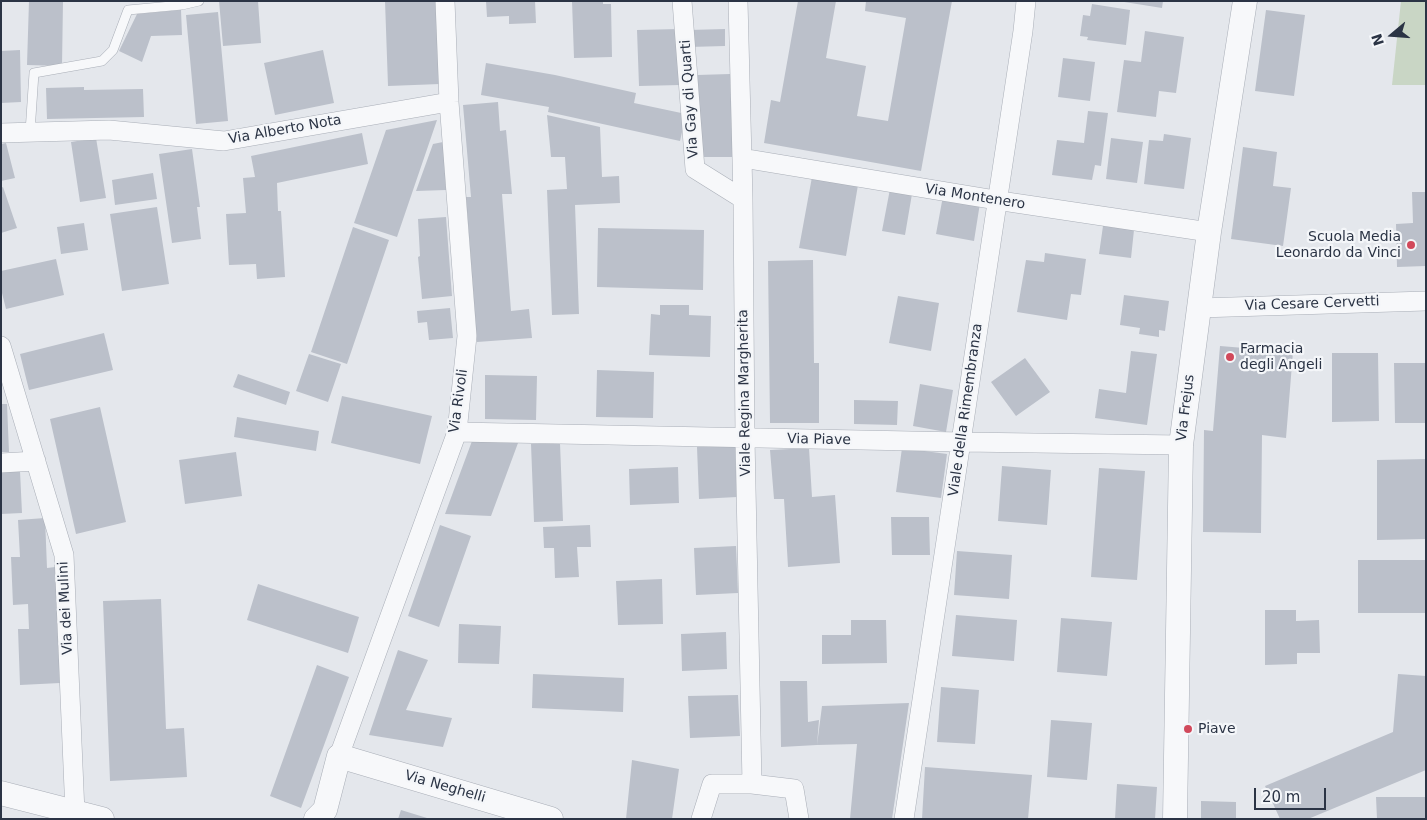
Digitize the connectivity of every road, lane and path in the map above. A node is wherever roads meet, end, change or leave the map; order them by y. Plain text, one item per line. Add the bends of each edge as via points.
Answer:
1 (199, 1) edge
2 (445, 1) edge
3 (682, 1) edge
4 (738, 1) edge
5 (1026, 1) edge
6 (1245, 1) edge
7 (449, 102) junction
8 (30, 132) junction
9 (1, 133) edge
10 (742, 158) junction
11 (744, 199) junction
12 (997, 200) junction
13 (1209, 232) junction
14 (1426, 301) edge
15 (1199, 308) junction
16 (1, 346) edge
17 (457, 432) junction
18 (745, 438) junction
19 (962, 442) junction
20 (1181, 445) junction
21 (36, 461) junction
22 (1, 462) edge
23 (339, 756) junction
24 (752, 784) junction
25 (1, 793) edge
26 (320, 814) edge
27 (76, 816) edge
28 (102, 819) edge
29 (551, 819) edge
30 (702, 819) edge
31 (799, 819) edge
32 (904, 819) edge
33 (1175, 819) edge

1 - 8 lane via 128,10 113,50 102,61 34,73
2 - 7 street, Via Rivoli
3 - 11 street, Via Gay di Quarti via 695,169
4 - 10 street, Viale Regina Margherita
5 - 12 street, Viale della Rimembranza
6 - 13 street, Via Frejus
7 - 8 street, Via Alberto Nota via 224,141 109,130
7 - 17 street, Via Rivoli via 467,336
8 - 9 street, Via Alberto Nota
10 - 11 street, Viale Regina Margherita
10 - 12 street, Via Montenero
11 - 18 street, Viale Regina Margherita
12 - 13 street, Via Montenero
12 - 19 street, Viale della Rimembranza
13 - 15 street, Via Frejus
14 - 15 street, Via Cesare Cervetti
15 - 20 street, Via Frejus
16 - 21 street, Via dei Mulini
17 - 18 street, Via Piave
17 - 23 street, Via Rivoli
18 - 19 street, Via Piave
18 - 24 street, Viale Regina Margherita
19 - 20 street, Via Piave
19 - 32 street, Viale della Rimembranza
20 - 33 street, Via Frejus
21 - 22 street
21 - 27 street, Via dei Mulini via 64,555
23 - 26 street, Via Rivoli
23 - 29 street, Via Neghelli
24 - 30 street via 712,784
24 - 31 street via 794,789
25 - 27 street
27 - 28 street

